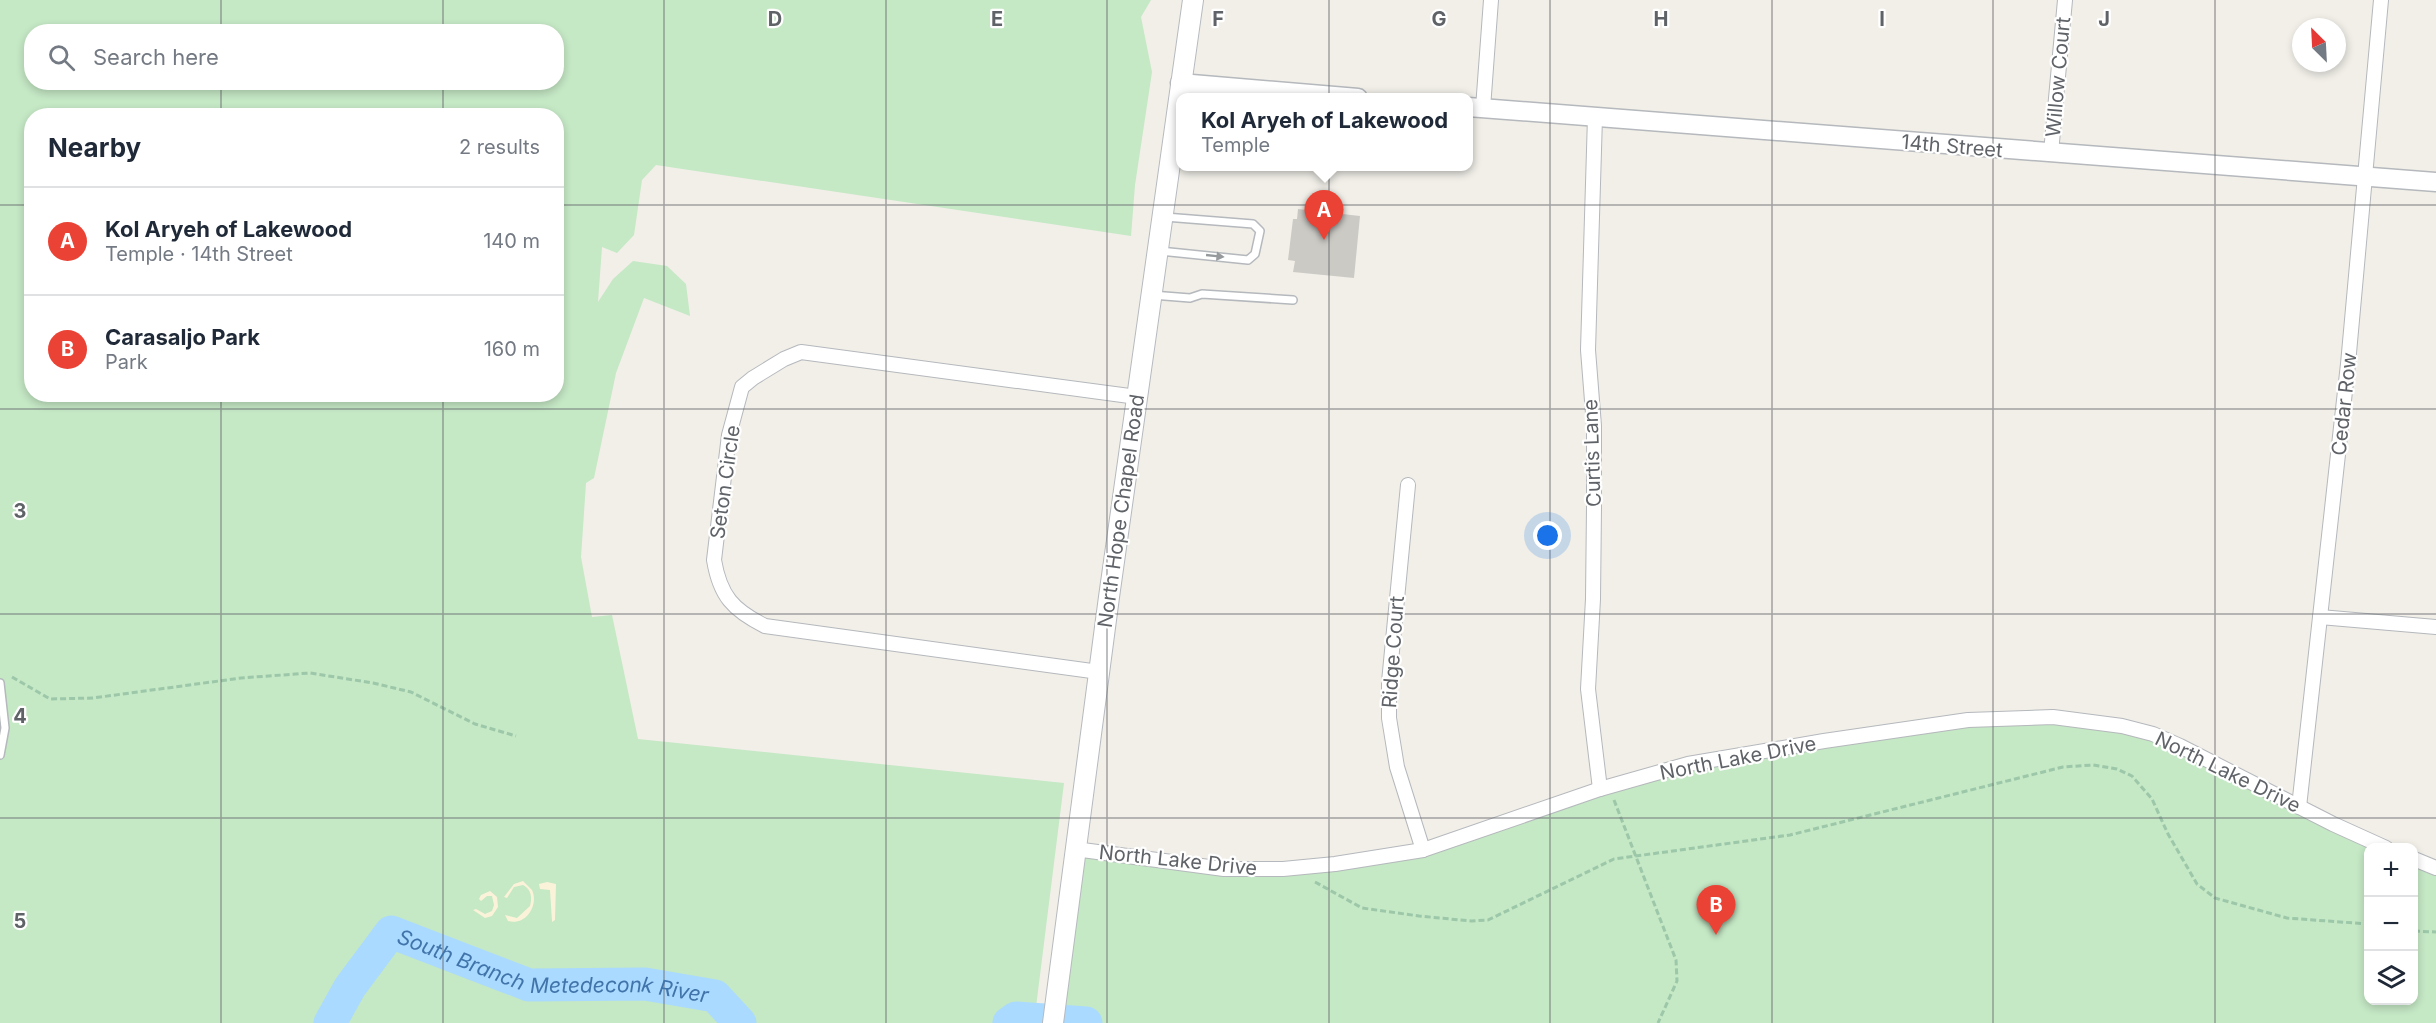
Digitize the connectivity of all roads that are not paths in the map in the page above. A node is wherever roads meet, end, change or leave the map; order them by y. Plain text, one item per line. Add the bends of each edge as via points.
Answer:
1 (1193, 0) edge
2 (1491, 0) edge
3 (2065, 0) edge
4 (2380, 0) edge
5 (1180, 83) junction
6 (1179, 93) edge
7 (1299, 93) edge
8 (1476, 107) edge
9 (1176, 111) edge
10 (1595, 117) junction
11 (2051, 153) junction
12 (2364, 177) junction
13 (2436, 182) edge
14 (1161, 216) junction
15 (1157, 250) junction
16 (1151, 294) junction
17 (1293, 300) dead end
18 (1137, 398) junction
19 (1408, 485) dead end
20 (2320, 617) junction
21 (2436, 627) edge
22 (1099, 672) junction
23 (0, 683) edge
24 (0, 755) edge
25 (1604, 788) junction
26 (2299, 807) junction
27 (2375, 843) edge
28 (1075, 849) junction
29 (1423, 850) junction
30 (2418, 861) edge
31 (2436, 868) edge
32 (1054, 1016) edge

1 - 5 main road, North Hope Chapel Road
2 - 8 street
3 - 11 street, Willow Court
4 - 12 street, Cedar Row
5 - 6 main road, North Hope Chapel Road
5 - 7 street
8 - 10 street, 14th Street
9 - 14 main road, North Hope Chapel Road
10 - 11 street, 14th Street
10 - 25 street, Curtis Lane via 1588,350 1594,426 1588,689
11 - 12 street, 14th Street
12 - 13 street, 14th Street
12 - 20 street, Cedar Row
14 - 15 main road, North Hope Chapel Road
15 -> 14 lane via 1248,260 1255,254 1260,231 1253,224
15 - 16 main road, North Hope Chapel Road
16 - 17 lane
16 - 18 main road, North Hope Chapel Road
18 - 22 main road, North Hope Chapel Road
18 - 22 street, Seton Circle via 801,352 742,387 729,435 714,560 725,596 743,615 765,626
19 - 29 street, Ridge Court via 1389,718 1397,767
20 - 21 street
20 - 26 street, Cedar Row
22 - 28 main road, North Hope Chapel Road
23 - 24 lane via 5,728
25 - 26 street, North Lake Drive via 1688,764 1824,741 1968,720 2053,717 2153,734
25 - 29 street, North Lake Drive
26 - 27 street, North Lake Drive
28 - 29 street, North Lake Drive via 1224,869 1335,864
28 - 32 main road, North Hope Chapel Road
30 - 31 street

